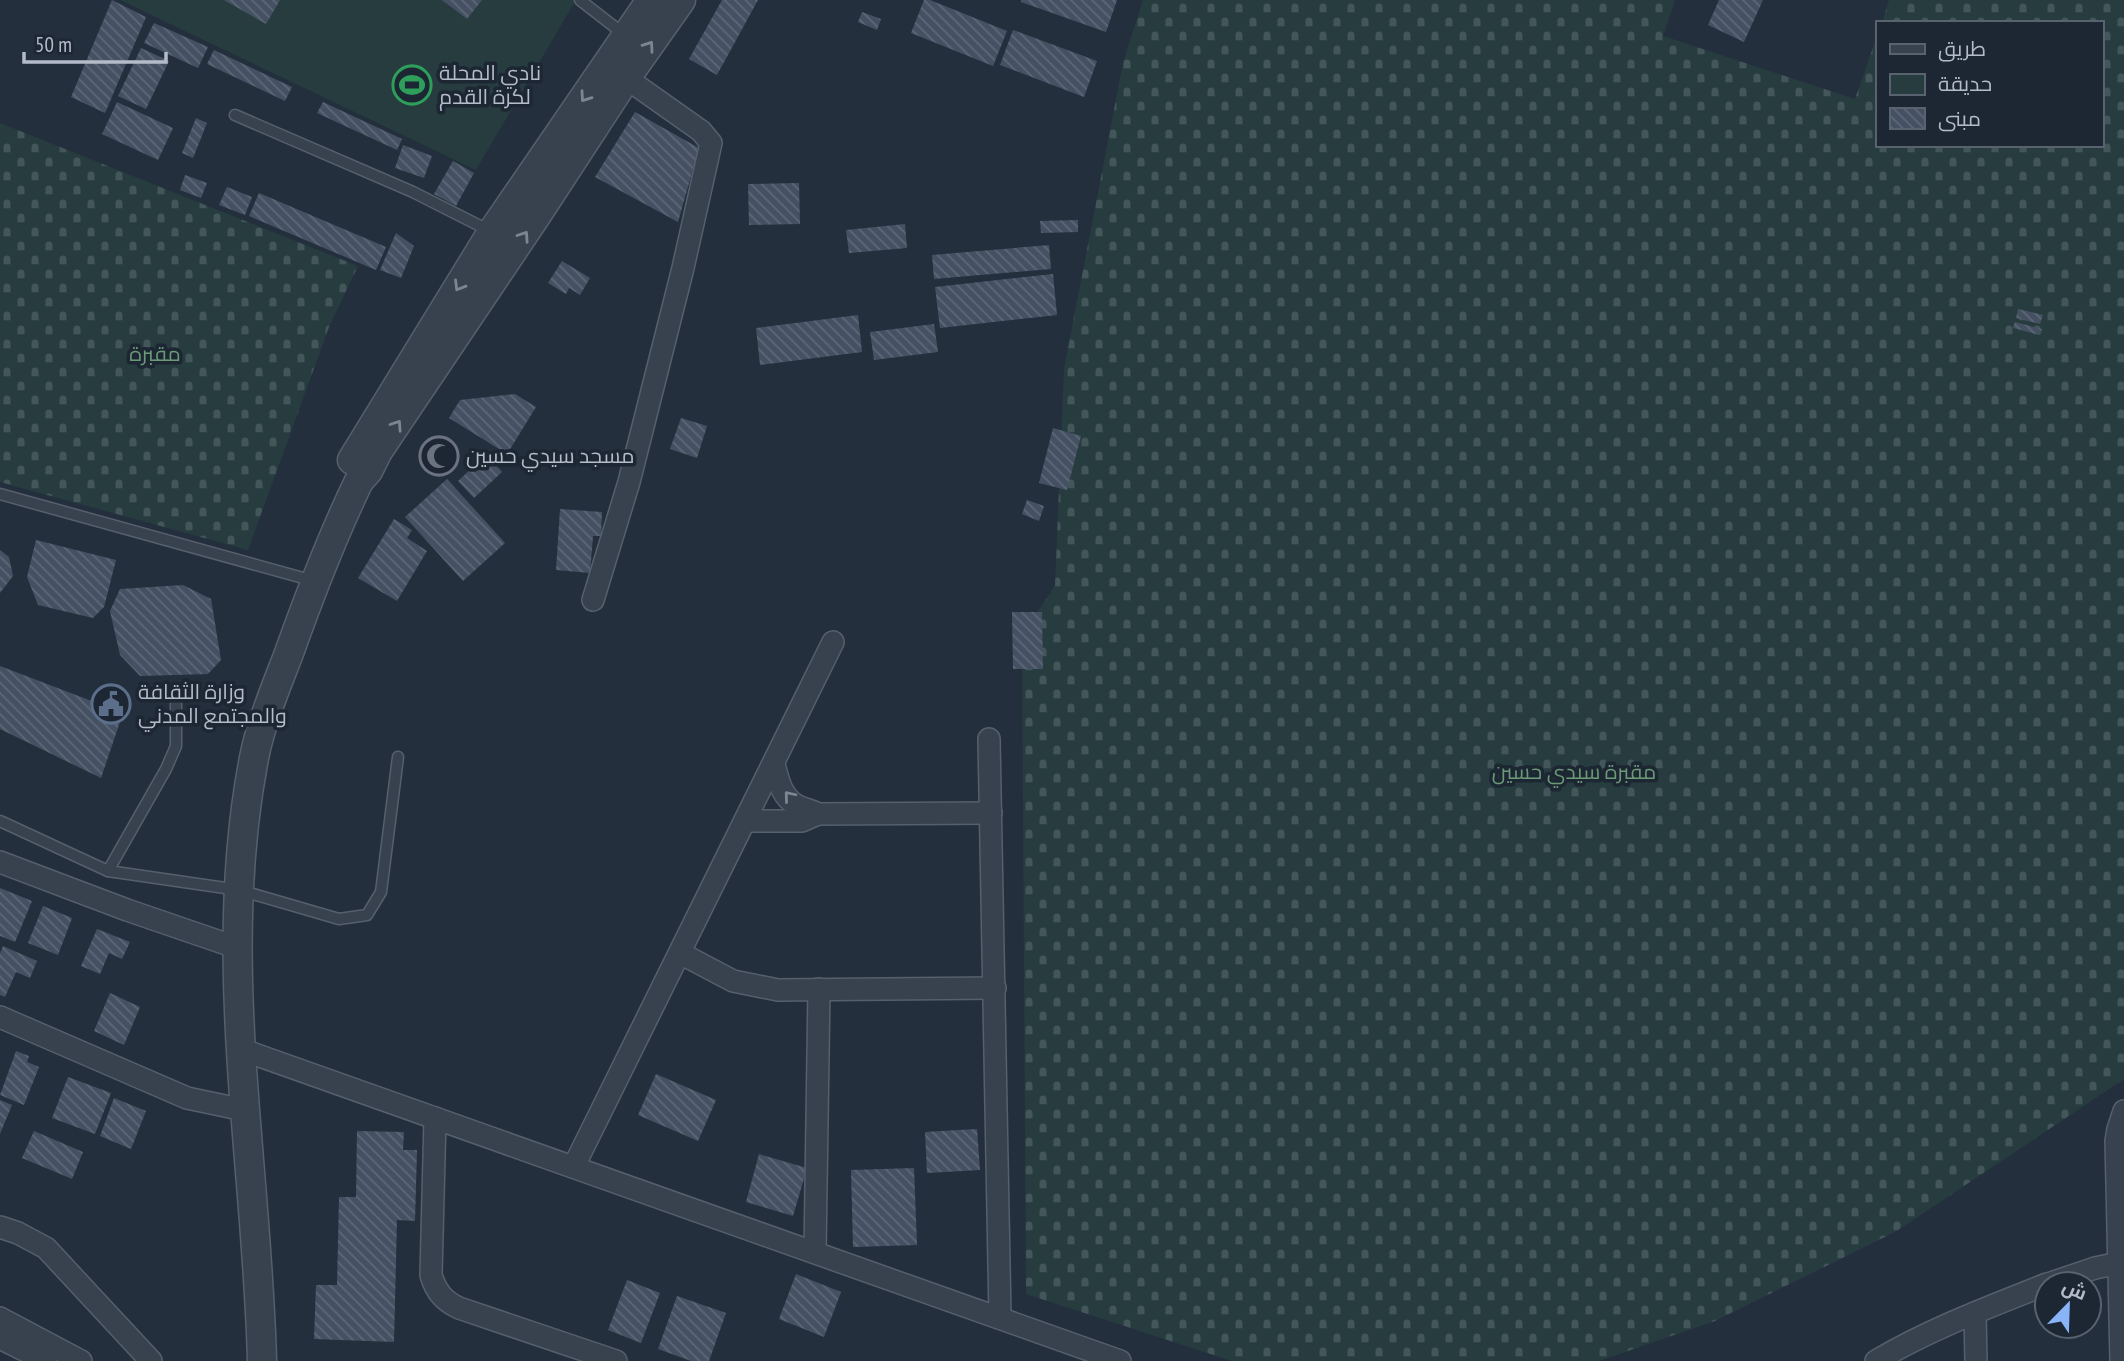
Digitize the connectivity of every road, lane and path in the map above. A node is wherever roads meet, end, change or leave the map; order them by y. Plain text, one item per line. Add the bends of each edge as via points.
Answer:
1 (580, 0) edge
2 (651, 0) edge
3 (681, 0) edge
4 (627, 37) junction
5 (626, 78) junction
6 (235, 115) dead end
7 (492, 232) junction
8 (359, 481) junction
9 (0, 494) edge
10 (315, 581) junction
11 (593, 600) dead end
12 (833, 642) dead end
13 (176, 704) dead end
14 (989, 739) dead end
15 (398, 757) dead end
16 (774, 764) junction
17 (991, 813) junction
18 (818, 814) junction
19 (0, 821) edge
20 (744, 821) junction
21 (0, 862) edge
22 (108, 871) junction
23 (239, 890) junction
24 (238, 948) junction
25 (680, 953) junction
26 (995, 988) junction
27 (818, 989) junction
28 (0, 1017) edge
29 (240, 1049) junction
30 (244, 1110) junction
31 (2124, 1111) edge
32 (435, 1118) junction
33 (574, 1166) junction
34 (0, 1227) edge
35 (816, 1252) junction
36 (2121, 1262) edge
37 (2094, 1270) edge
38 (2033, 1290) edge
39 (1975, 1313) junction
40 (1000, 1317) junction
41 (0, 1318) edge
42 (0, 1338) edge
43 (587, 1356) edge
44 (46, 1361) edge
45 (81, 1361) edge
46 (152, 1361) edge
47 (262, 1361) edge
48 (615, 1361) edge
49 (1120, 1361) edge
50 (1876, 1361) edge
51 (1976, 1361) edge
52 (2121, 1361) edge

1 - 4 lane
2 - 4 street
5 -> 3 street
4 -> 7 street
8 -> 5 street
5 - 11 street via 711,143 629,482
6 - 7 lane via 413,192
7 -> 8 street via 358,449 350,468
8 - 10 street
9 - 10 lane
10 - 23 street via 255,757
12 - 16 street
13 - 22 lane via 176,746
14 - 17 street
15 - 23 lane via 381,892 367,915 339,919
18 -> 16 street via 788,798
16 - 20 street
17 - 18 street
17 - 26 street
18 - 20 street via 802,821
19 - 22 lane
20 - 25 street
21 - 24 street
22 - 23 lane
23 - 24 street
24 - 29 street
25 - 27 street via 755,987
25 - 33 street
26 - 27 street
26 - 40 street
27 - 35 street
28 - 30 street via 187,1098
29 - 30 street
29 - 32 street
30 - 47 street
31 - 36 street via 2116,1141
32 - 33 street
32 - 43 street via 431,1275 439,1294 459,1308
33 - 35 street
34 - 46 street via 46,1248
35 - 40 street
36 - 37 street
36 - 52 street
38 - 39 street
39 - 50 street
39 - 51 street
40 - 49 street
41 - 45 street
42 - 44 street
43 - 48 street

